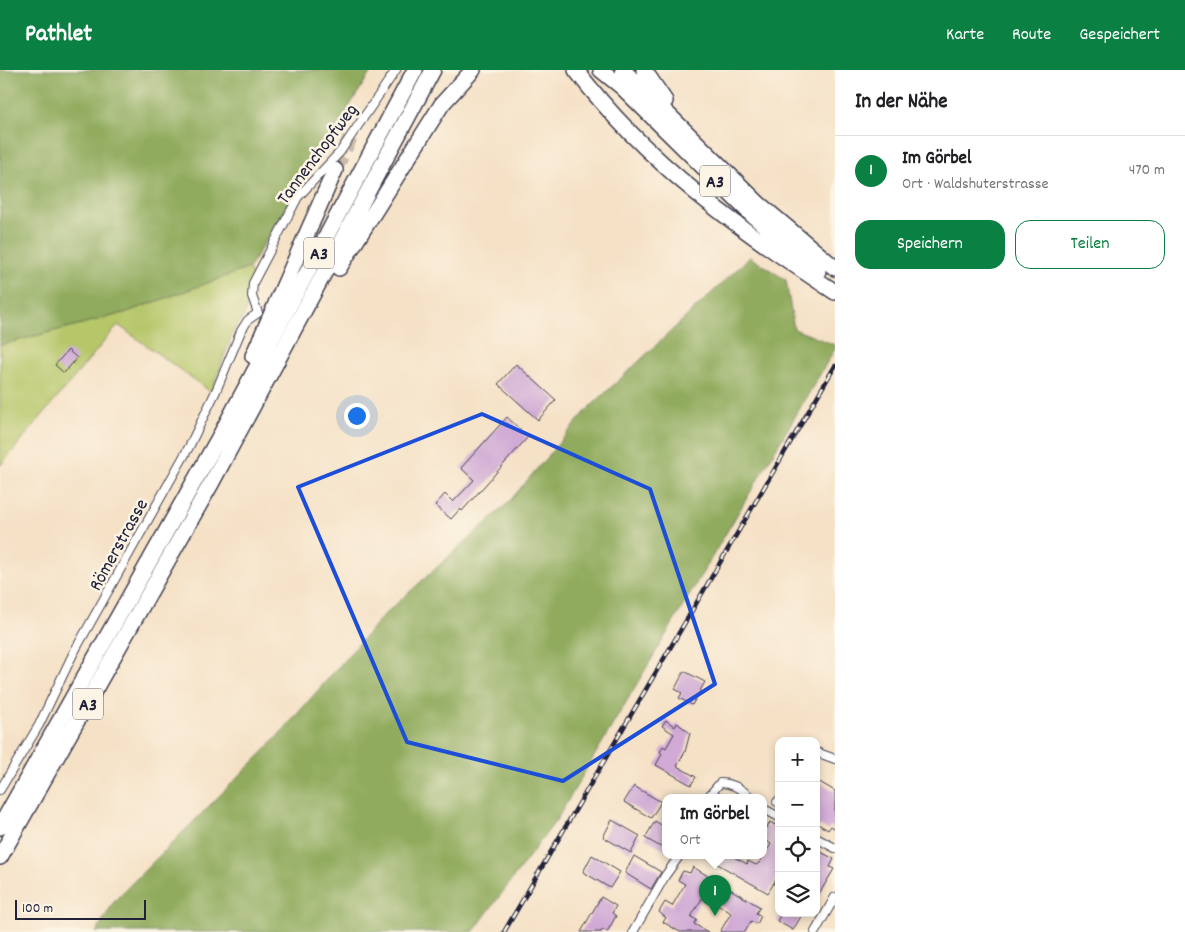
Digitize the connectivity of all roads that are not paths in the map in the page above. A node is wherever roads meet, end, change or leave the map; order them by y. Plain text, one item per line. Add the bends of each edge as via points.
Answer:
1 (396, 70) edge
2 (415, 70) edge
3 (433, 70) edge
4 (473, 70) edge
5 (576, 70) edge
6 (601, 70) edge
7 (623, 70) edge
8 (644, 70) edge
9 (683, 127) junction
10 (335, 170) tunnel mouth
11 (835, 268) edge
12 (835, 286) edge
13 (835, 292) edge
14 (258, 313) joint
15 (272, 372) junction
16 (221, 434) junction
17 (820, 753) edge
18 (835, 759) edge
19 (0, 790) edge
20 (710, 794) edge
21 (747, 794) edge
22 (0, 827) edge
23 (820, 840) edge
24 (835, 848) edge
25 (0, 857) edge
26 (677, 859) edge
27 (835, 897) edge
28 (633, 932) edge
29 (815, 932) edge

1 - 14 street, Tannenchopfweg via 340,152 298,197 253,283 252,296
2 - 16 highway, A3
3 - 15 highway, A3
4 - 15 highway, A3 via 451,91 438,110
5 - 13 highway, A3 via 638,141 687,186 778,255
6 - 12 highway, A3 via 622,86 751,214
7 - 9 highway, A3
8 - 9 highway, A3
9 - 11 highway, A3 via 760,204
10 - 16 highway, A3
14 - 19 street, Römerstrasse via 241,331 192,440 73,654 39,725
15 - 25 highway, A3
16 - 22 highway, A3
17 - 18 street
20 - 21 street via 720,782 730,783
23 - 24 street
26 - 28 street
27 - 29 street

